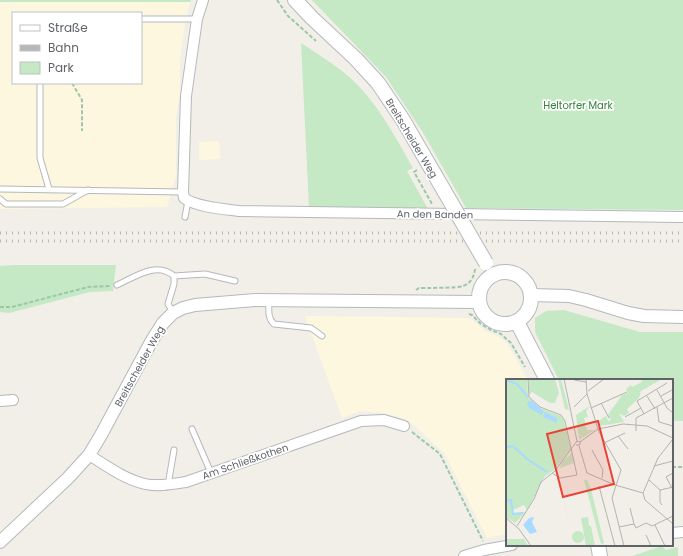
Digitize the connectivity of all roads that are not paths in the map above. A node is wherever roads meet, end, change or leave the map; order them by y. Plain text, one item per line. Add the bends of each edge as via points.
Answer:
1 (203, 0) edge
2 (296, 0) edge
3 (142, 19) edge
4 (197, 19) junction
5 (40, 84) edge
6 (0, 189) edge
7 (49, 189) junction
8 (88, 190) junction
9 (185, 196) junction
10 (0, 200) edge
11 (185, 217) dead end
12 (683, 217) edge
13 (484, 267) junction
14 (174, 276) junction
15 (235, 281) dead end
16 (117, 285) road end
17 (531, 295) junction
18 (269, 300) junction
19 (478, 302) junction
20 (173, 313) junction
21 (683, 317) edge
22 (516, 322) junction
23 (322, 336) dead end
24 (546, 379) edge
25 (13, 400) dead end
26 (0, 401) edge
27 (404, 426) road end
28 (192, 429) dead end
29 (174, 450) dead end
30 (89, 455) junction
31 (212, 473) junction
32 (168, 485) junction
33 (683, 532) edge
34 (673, 533) edge
35 (0, 542) edge
36 (506, 546) edge
37 (598, 546) edge
38 (464, 556) edge
39 (600, 556) edge

1 - 4 street
2 - 13 main road, Breitscheider Weg, bridge via 378,83 403,120
3 - 4 lane
4 - 9 street via 186,96
5 - 7 lane via 40,158
6 - 7 lane
7 - 8 lane
8 - 9 lane
8 - 10 lane via 63,204 6,204
9 - 11 lane
9 - 12 street, An den Banden via 199,204 239,211
13 - 17 main road via 513,272 522,277
13 - 19 main road
14 - 15 lane via 205,274
14 - 16 lane via 168,271 152,269
14 - 20 lane via 168,304
17 - 21 street via 569,296 644,316
17 - 22 main road via 528,311
18 - 19 street, Breitscheider Weg
18 - 20 street, Breitscheider Weg via 196,305
18 - 23 lane via 269,316 274,324 311,328
19 - 22 main road via 481,311 493,322
20 - 30 street, Breitscheider Weg via 151,342
22 - 24 main road
25 - 26 street
27 - 31 street, Am Schließkothen via 384,420 361,421
28 - 31 lane
29 - 32 lane
30 - 32 street, Am Schließkothen via 119,474 140,482
30 - 35 street, Breitscheider Weg
31 - 32 street, Am Schließkothen
33 - 34 street
36 - 38 street
37 - 39 main road

